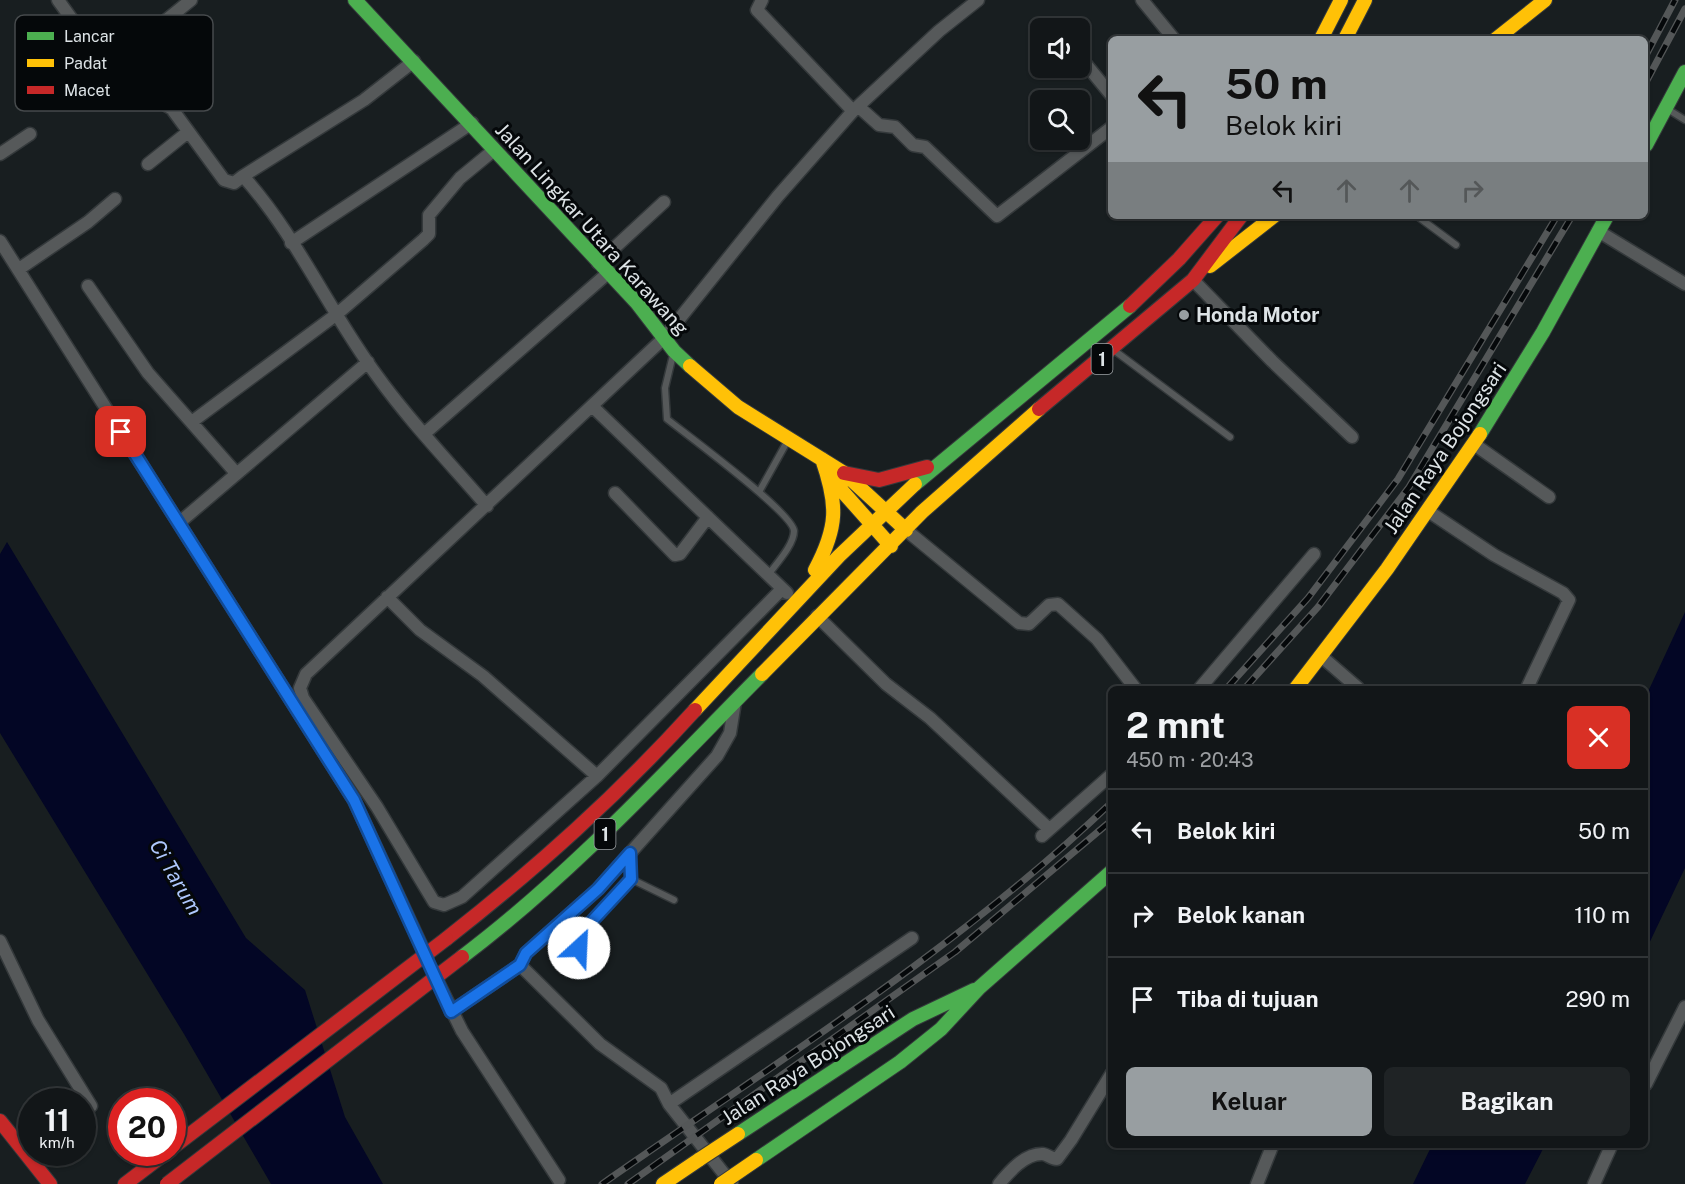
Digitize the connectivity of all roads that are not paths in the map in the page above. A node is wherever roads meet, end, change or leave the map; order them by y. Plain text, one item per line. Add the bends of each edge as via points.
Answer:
1 (58, 0) edge
2 (190, 0) edge
3 (356, 0) edge
4 (762, 0) edge
5 (978, 0) edge
6 (1142, 0) edge
7 (1341, 0) edge
8 (1365, 0) edge
9 (1545, 0) edge
10 (69, 15) edge
11 (172, 15) edge
12 (1171, 36) edge
13 (1323, 36) edge
14 (1347, 36) edge
15 (1500, 36) edge
16 (414, 61) junction
17 (1090, 69) edge
18 (1685, 72) edge
19 (1108, 91) edge
20 (1666, 108) junction
21 (856, 109) junction
22 (173, 111) edge
23 (1685, 120) edge
24 (472, 123) junction
25 (1108, 130) edge
26 (188, 132) junction
27 (30, 134) dead end
28 (1648, 141) edge
29 (494, 150) junction
30 (0, 154) edge
31 (148, 164) dead end
32 (243, 176) junction
33 (115, 199) dead end
34 (664, 202) dead end
35 (1214, 219) edge
36 (1239, 219) edge
37 (1270, 219) edge
38 (1421, 219) edge
39 (1605, 219) edge
40 (1598, 231) junction
41 (0, 241) edge
42 (291, 243) junction
43 (1456, 246) dead end
44 (598, 263) junction
45 (19, 269) junction
46 (608, 273) junction
47 (1193, 280) junction
48 (1685, 284) edge
49 (88, 286) dead end
50 (337, 314) junction
51 (664, 338) junction
52 (1113, 349) junction
53 (674, 351) junction
54 (368, 362) junction
55 (593, 407) junction
56 (193, 421) junction
57 (424, 434) junction
58 (1230, 437) dead end
59 (1352, 437) dead end
60 (789, 439) junction
61 (1474, 444) junction
62 (822, 459) junction
63 (936, 463) junction
64 (236, 473) junction
65 (844, 473) junction
66 (759, 492) junction
67 (615, 493) dead end
68 (1549, 497) dead end
69 (487, 506) junction
70 (884, 511) junction
71 (1428, 511) junction
72 (708, 517) junction
73 (180, 522) junction
74 (871, 524) junction
75 (906, 530) junction
76 (891, 546) junction
77 (1314, 554) dead end
78 (768, 575) junction
79 (782, 589) junction
80 (387, 597) junction
81 (796, 602) junction
82 (817, 616) junction
83 (1321, 656) junction
84 (1133, 686) edge
85 (1202, 686) edge
86 (1298, 686) edge
87 (1356, 686) edge
88 (1528, 686) edge
89 (736, 698) junction
90 (597, 776) junction
91 (1108, 777) edge
92 (630, 853) junction
93 (1108, 874) edge
94 (631, 879) junction
95 (674, 900) dead end
96 (912, 938) dead end
97 (0, 941) edge
98 (582, 961) dead end
99 (520, 965) junction
100 (979, 988) junction
101 (1685, 1007) edge
102 (451, 1012) junction
103 (1108, 1080) edge
104 (1648, 1080) edge
105 (80, 1088) edge
106 (669, 1104) junction
107 (0, 1121) edge
108 (781, 1124) junction
109 (186, 1137) edge
110 (1272, 1148) edge
111 (1610, 1148) edge
112 (149, 1166) edge
113 (559, 1180) dead end
114 (50, 1184) edge
115 (125, 1184) edge
116 (167, 1184) edge
117 (663, 1184) edge
118 (721, 1184) edge
119 (732, 1184) edge
120 (999, 1184) edge
121 (1257, 1184) edge
122 (1594, 1184) edge

1 - 10 street
2 - 11 street
3 - 16 main road, Jalan Lingkar Utara Karawang
4 - 21 street via 757,10
5 - 21 street
6 - 12 street
7 - 13 main road
8 - 14 main road
9 - 15 main road
16 - 24 main road, Jalan Lingkar Utara Karawang
16 - 32 street via 364,100
17 - 19 street
18 - 20 main road
20 - 23 lane
20 - 28 main road
21 - 25 street via 879,124 895,127 913,144 925,147 997,216
21 - 51 street via 778,196
22 - 26 street
24 - 29 main road, Jalan Lingkar Utara Karawang
24 - 42 street
26 - 31 street
26 - 32 street via 224,180 234,183
27 - 30 street
29 - 44 main road, Jalan Lingkar Utara Karawang
29 - 50 street via 460,178 429,214 429,234
32 - 42 street
33 - 45 street
34 - 44 street
35 - 63 main road, 1 via 1157,283
36 - 47 main road, 1
37 - 47 main road
38 - 43 lane
39 - 40 main road, Jalan Raya Bojongsari
40 - 48 street
40 - 61 main road, Jalan Raya Bojongsari
41 - 45 street
42 - 50 street
44 - 46 main road, Jalan Lingkar Utara Karawang
45 - 73 street
46 - 51 main road, Jalan Lingkar Utara Karawang
46 - 57 street
47 - 52 main road, 1
47 - 59 street
49 - 56 street via 148,373
50 - 54 street
50 - 56 street
51 - 53 main road, Jalan Lingkar Utara Karawang
51 - 55 street
52 - 58 lane
52 - 75 main road, 1 via 984,455
53 - 60 main road, Jalan Lingkar Utara Karawang via 738,407
53 - 66 lane via 665,388 668,419
54 - 57 street
54 - 64 street
55 - 69 street
55 - 72 street
56 - 64 street
57 - 69 street
60 - 62 main road, Jalan Lingkar Utara Karawang
60 - 66 lane
61 - 68 street
61 - 71 main road, Jalan Raya Bojongsari
62 - 65 main road, Jalan Lingkar Utara Karawang
62 - 74 main road, Jalan Lingkar Utara Karawang via 843,492
62 - 81 main road via 837,506 835,523 824,555
63 - 65 main road via 879,480
63 - 70 main road, 1
64 - 73 street
65 - 70 main road, Jalan Lingkar Utara Karawang
66 - 78 lane via 794,529 793,538
67 - 72 street via 675,555 680,554
69 - 80 street
70 - 74 main road, 1
70 - 75 main road, Jalan Lingkar Utara Karawang
71 - 83 main road, Jalan Raya Bojongsari
71 - 88 street via 1569,600
72 - 78 street
73 - 102 street via 354,800
74 - 76 main road, Jalan Lingkar Utara Karawang
74 - 81 main road, 1
75 - 76 main road, 1
75 - 84 street via 1019,622 1029,624 1049,604 1058,604 1097,639
76 - 82 main road, 1
77 - 85 street
78 - 79 street
79 - 81 street
79 - 90 street
80 - 90 street via 420,630 483,676
80 - 90 street via 306,674 300,688 434,902 444,905 462,897
81 - 109 main road, 1, bridge via 557,850
82 - 89 main road, 1
82 - 91 street via 886,684 930,718 1045,832
83 - 86 main road, Jalan Raya Bojongsari
83 - 87 street
89 - 92 street via 730,734 717,756
89 - 116 main road, 1, bridge via 553,884
92 - 94 lane
92 - 99 street via 598,889 526,953
93 - 100 main road, Jalan Raya Bojongsari
94 - 95 lane
94 - 98 lane via 582,932
96 - 106 street
97 - 105 street via 38,1020
99 - 102 street
99 - 106 street via 600,1044 661,1088
100 - 108 main road, Jalan Raya Bojongsari via 913,1019
100 - 108 main road, Jalan Raya Bojongsari via 941,1029 900,1062
101 - 104 street
102 - 113 street
103 - 120 street via 1057,1159 1044,1154 1030,1159 1015,1166
106 - 119 street
107 - 114 main road
108 - 117 main road, Jalan Raya Bojongsari, bridge via 738,1134
108 - 118 main road, Jalan Raya Bojongsari, bridge via 756,1161
110 - 121 street
111 - 122 street
112 - 115 main road

